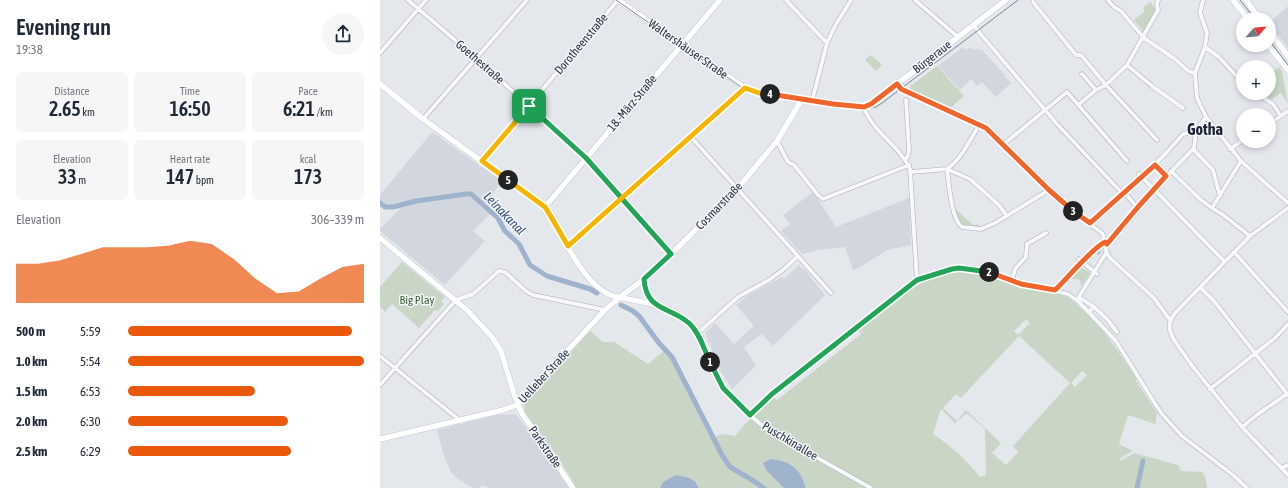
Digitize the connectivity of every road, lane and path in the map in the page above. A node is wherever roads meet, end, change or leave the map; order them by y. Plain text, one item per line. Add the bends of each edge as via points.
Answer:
1 (408, 0) edge
2 (426, 0) edge
3 (527, 0) edge
4 (618, 0) edge
5 (720, 0) edge
6 (786, 0) edge
7 (851, 0) edge
8 (915, 0) edge
9 (1006, 0) edge
10 (1108, 0) edge
11 (1158, 0) edge
12 (1203, 0) edge
13 (1233, 0) edge
14 (1246, 0) edge
15 (1033, 2) dead end
16 (418, 8) junction
17 (1195, 8) dead end
18 (1200, 10) junction
19 (1242, 12) edge
20 (1255, 12) edge
21 (973, 25) junction
22 (958, 37) junction
23 (1144, 38) junction
24 (1276, 40) edge
25 (827, 43) junction
26 (682, 45) junction
27 (1206, 47) junction
28 (1274, 52) edge
29 (380, 53) edge
30 (1288, 56) edge
31 (476, 58) junction
32 (1127, 66) junction
33 (1288, 70) edge
34 (1195, 73) junction
35 (1082, 74) dead end
36 (1236, 75) edge
37 (380, 84) edge
38 (897, 84) junction
39 (1106, 85) junction
40 (745, 88) junction
41 (1096, 90) junction
42 (802, 99) junction
43 (906, 100) dead end
44 (1267, 100) edge
45 (812, 101) junction
46 (1078, 105) junction
47 (529, 106) junction
48 (864, 107) junction
49 (1183, 108) dead end
50 (1046, 111) junction
51 (1288, 111) edge
52 (1281, 116) junction
53 (1206, 117) junction
54 (423, 119) junction
55 (1276, 119) edge
56 (980, 124) junction
57 (1196, 131) junction
58 (691, 137) junction
59 (1157, 140) dead end
60 (777, 141) junction
61 (1004, 144) junction
62 (1236, 144) edge
63 (1230, 148) junction
64 (1194, 150) junction
65 (586, 158) junction
66 (905, 160) junction
67 (482, 161) junction
68 (1128, 161) dead end
69 (1241, 161) junction
70 (909, 165) junction
71 (1155, 165) junction
72 (947, 169) junction
73 (911, 172) junction
74 (1173, 173) junction
75 (1141, 176) junction
76 (1166, 176) junction
77 (737, 189) junction
78 (1048, 189) junction
79 (1156, 191) junction
80 (1122, 192) junction
81 (1220, 196) junction
82 (622, 198) junction
83 (1288, 203) edge
84 (545, 207) junction
85 (1138, 207) junction
86 (1212, 208) junction
87 (1288, 208) edge
88 (1284, 212) junction
89 (1006, 216) junction
90 (1288, 216) edge
91 (1090, 223) junction
92 (1100, 227) junction
93 (1105, 232) dead end
94 (1046, 233) dead end
95 (1250, 236) junction
96 (380, 238) edge
97 (1101, 238) dead end
98 (1105, 243) junction
99 (568, 246) junction
100 (1234, 252) junction
101 (671, 254) junction
102 (1106, 255) junction
103 (798, 256) junction
104 (1081, 261) junction
105 (1224, 261) junction
106 (1095, 273) junction
107 (644, 279) junction
108 (917, 280) junction
109 (1012, 281) junction
110 (1200, 287) junction
111 (1055, 290) junction
112 (831, 293) dead end
113 (619, 298) junction
114 (456, 300) junction
115 (1077, 300) junction
116 (655, 305) junction
117 (1094, 307) junction
118 (605, 310) junction
119 (1089, 312) junction
120 (1288, 312) edge
121 (1170, 320) junction
122 (1288, 324) edge
123 (1117, 332) dead end
124 (698, 333) junction
125 (1254, 352) junction
126 (380, 356) edge
127 (395, 368) junction
128 (380, 385) edge
129 (1210, 389) junction
130 (1287, 393) edge
131 (517, 405) junction
132 (750, 415) junction
133 (458, 421) junction
134 (1242, 427) junction
135 (380, 440) edge
136 (1288, 465) edge
137 (1281, 468) junction
138 (1288, 475) edge
139 (870, 487) edge
140 (573, 488) edge
141 (1247, 488) edge

1 - 16 street, Goethestraße
2 - 16 street
3 - 31 street
4 - 26 street, Waltershäuser Straße
4 - 47 street, Dorotheenstraße
5 - 26 street, 18.-März-Straße
6 - 25 street
7 - 25 street
8 - 22 street
9 - 21 street, Bürgeraue
10 - 23 street
11 - 23 street via 1158,10
12 - 18 street
13 - 19 street
14 - 20 street
15 - 39 street via 1076,55 1081,55
16 - 29 street
16 - 31 street, Goethestraße
17 - 18 street
18 - 27 street via 1207,33
21 - 22 street, Bürgeraue
21 - 50 street
22 - 38 street, Bürgeraue
23 - 32 street
23 - 34 street via 1188,71
24 - 30 street
25 - 45 street
26 - 40 street, Waltershäuser Straße
26 - 65 street, 18.-März-Straße
27 - 34 street
27 - 36 street
28 - 33 street
31 - 47 street, Goethestraße
31 - 54 street
32 - 39 street
32 - 49 street
34 - 53 street via 1197,98
35 - 41 street
37 - 54 street
38 - 48 street, Bürgeraue
38 - 56 street via 901,89
39 - 41 street
39 - 59 street
40 - 42 street, Waltershäuser Straße via 759,93
40 - 58 street
41 - 46 street
42 - 45 street, Waltershäuser Straße
42 - 60 street, Cosmarstraße
43 - 66 street via 908,156
44 - 52 street
45 - 48 street, Waltershäuser Straße
46 - 50 street via 1067,92
46 - 68 street
47 - 65 street, Goethestraße
47 - 67 street, Dorotheenstraße
48 - 66 street via 868,117
50 - 61 street
50 - 80 street
51 - 52 street
52 - 55 street
53 - 57 street
53 - 63 street
54 - 67 street
56 - 61 street
56 - 72 street via 955,164
57 - 64 street
57 - 71 street via 1183,134
58 - 77 street
58 - 82 street
60 - 70 street via 788,162 794,165 823,199
60 - 77 street, Cosmarstraße
61 - 78 street
62 - 63 street
63 - 69 street
64 - 74 street
64 - 81 street via 1213,170
65 - 82 street, Goethestraße
65 - 84 street, 18.-März-Straße
66 - 70 street
67 - 84 street
69 - 81 street
69 - 83 street
70 - 73 street
71 - 75 street
71 - 76 street
72 - 73 street
72 - 89 street via 970,178 999,205
72 - 89 street via 956,222 962,227 981,229
73 - 108 street
74 - 76 street
74 - 86 street
75 - 79 street
75 - 80 street
76 - 79 street
77 - 101 street, Cosmarstraße
77 - 103 street
78 - 89 street
78 - 91 street
79 - 85 street
79 - 105 street
80 - 85 street
80 - 91 street
81 - 86 street
82 - 99 street
82 - 101 street, Goethestraße
84 - 99 street, Puschkinallee
85 - 98 street
86 - 95 street
87 - 88 street
88 - 90 street
88 - 95 street
91 - 92 street
92 - 93 street
92 - 98 street
94 - 109 street via 1027,244 1026,256 1015,269
95 - 100 street
96 - 114 street, Parkstraße
97 - 98 street
98 - 102 street
98 - 104 street
99 - 113 street, Puschkinallee via 591,280 606,294
100 - 105 street
100 - 120 street
101 - 107 street, Cosmarstraße
102 - 106 street
102 - 121 street via 1154,298
103 - 112 street
103 - 124 street via 784,270 738,297
104 - 106 street
104 - 111 street
105 - 110 street
106 - 115 street
107 - 113 street, Cosmarstraße
107 - 116 street via 647,293
108 - 109 street via 959,268 989,272
108 - 132 street via 772,394
109 - 111 street
110 - 121 street
110 - 125 street
111 - 115 street
113 - 116 street, Puschkinallee
113 - 118 street, Uelleber Straße
114 - 118 street via 473,294 501,270 533,295
114 - 127 street
114 - 131 street, Parkstraße via 478,320 498,345
115 - 117 street via 1082,299
115 - 119 street
116 - 124 street, Puschkinallee via 681,317
117 - 119 street
117 - 123 street
118 - 131 street, Uelleber Straße
119 - 141 street via 1116,341 1162,414 1182,436
121 - 129 street via 1169,330 1174,340
122 - 125 street
124 - 132 street, Puschkinallee via 723,388
125 - 129 street
125 - 130 street
126 - 127 street
127 - 128 street
127 - 133 street
129 - 134 street
130 - 134 street
131 - 133 street, Uelleber Straße
131 - 140 street, Parkstraße
132 - 139 street, Puschkinallee via 766,429
133 - 135 street, Uelleber Straße
134 - 137 street
136 - 137 street
137 - 138 street

